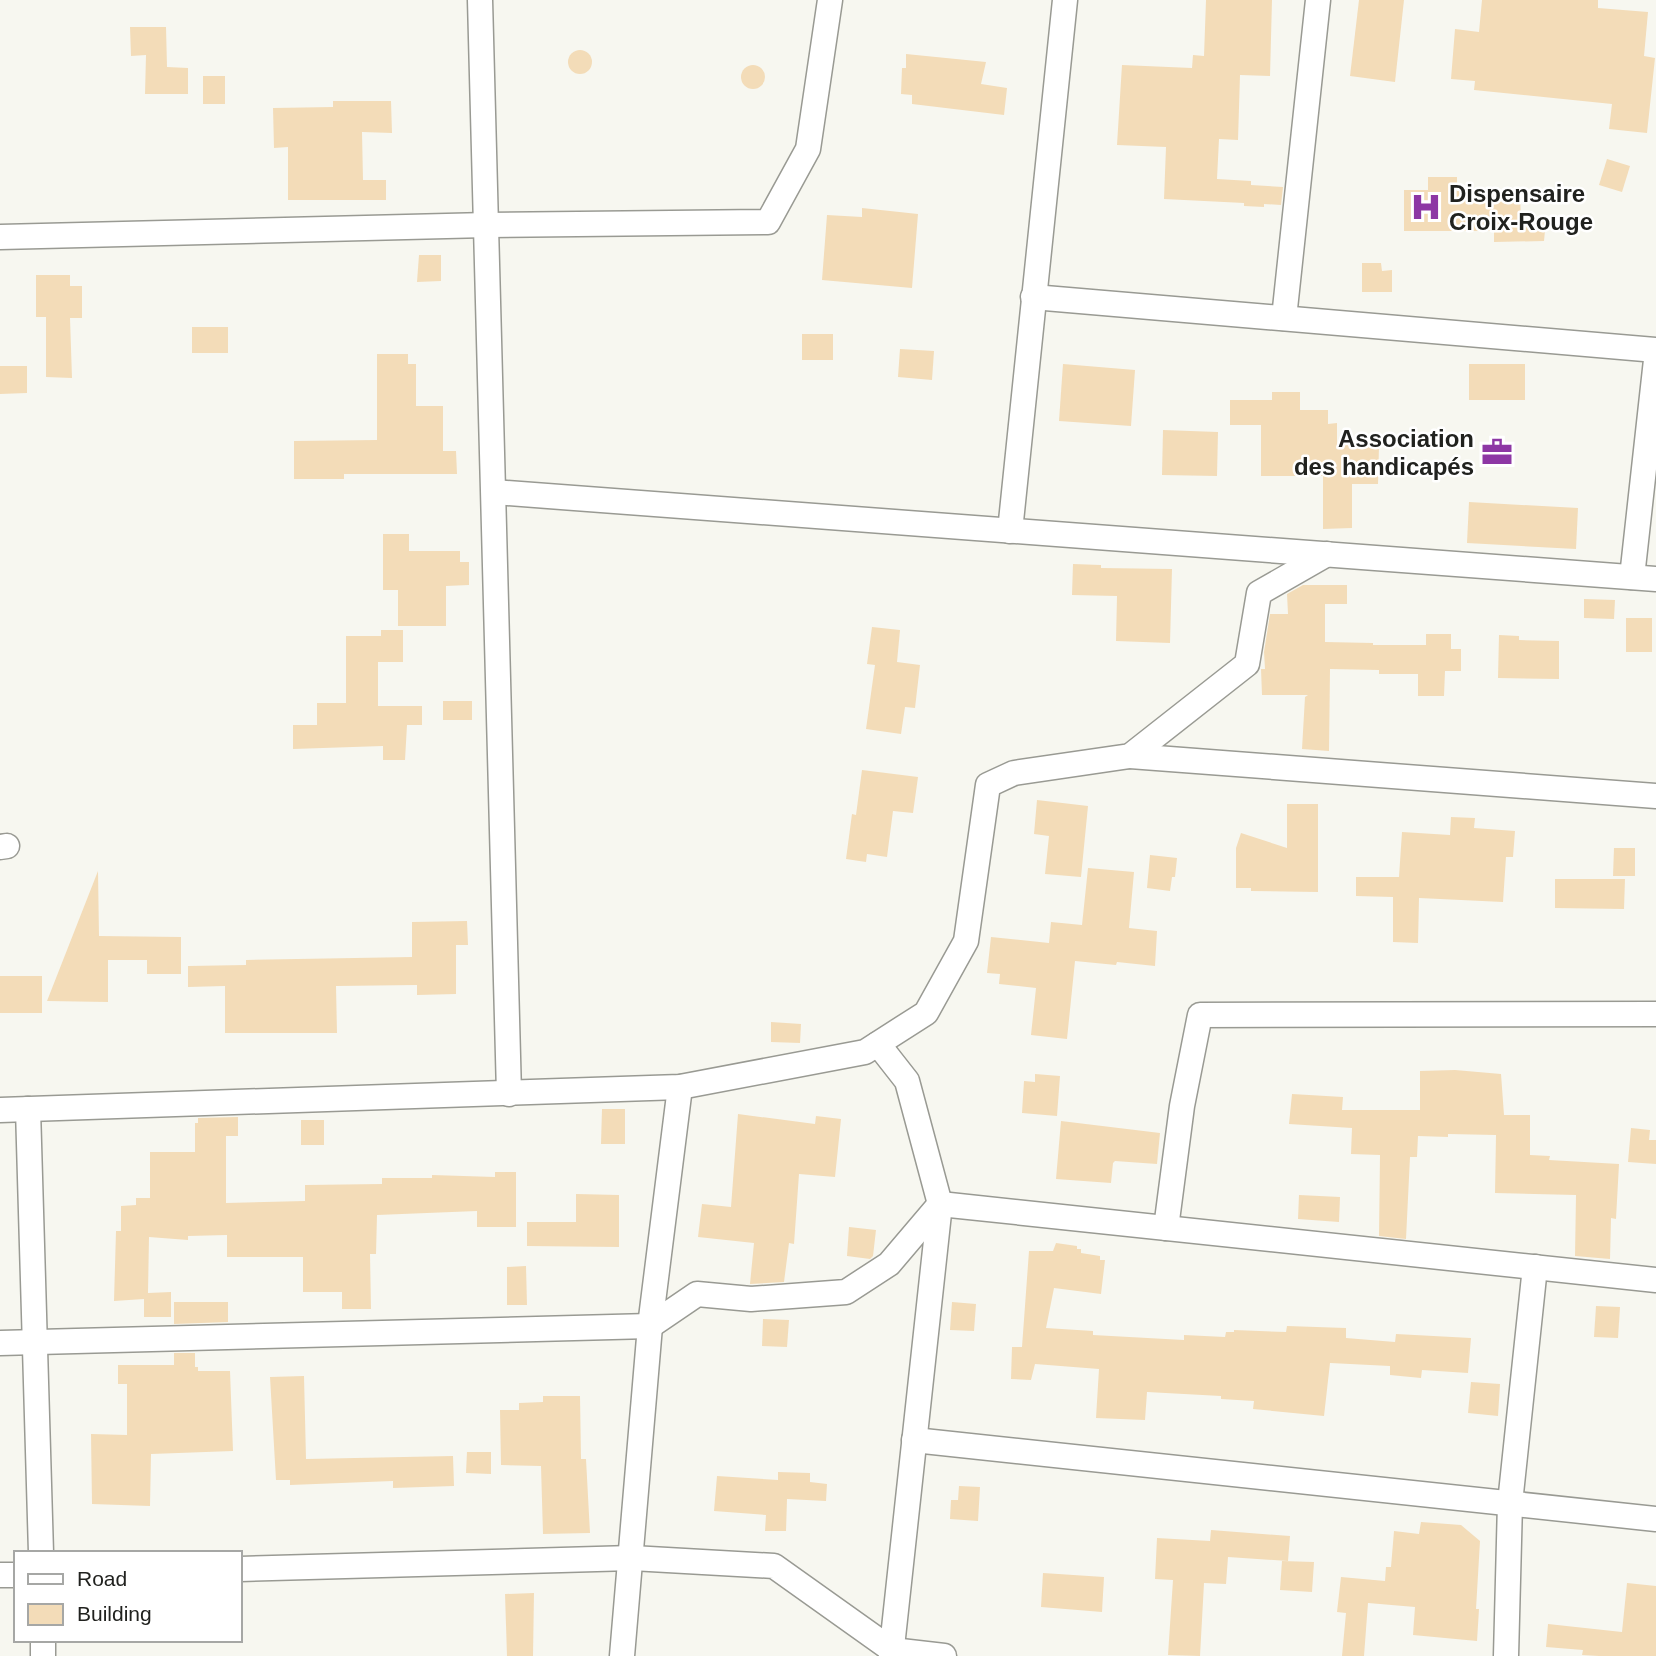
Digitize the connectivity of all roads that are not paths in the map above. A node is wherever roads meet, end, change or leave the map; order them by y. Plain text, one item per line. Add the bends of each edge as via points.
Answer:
1 (480, 0) edge
2 (830, 0) edge
3 (1065, 0) edge
4 (1318, 0) edge
5 (487, 225) junction
6 (0, 237) edge
7 (1033, 297) junction
8 (1284, 318) junction
9 (1656, 350) edge
10 (1656, 360) edge
11 (494, 492) junction
12 (1010, 531) junction
13 (1327, 554) junction
14 (1644, 578) edge
15 (1130, 756) junction
16 (1656, 796) edge
17 (1656, 1014) edge
18 (878, 1044) junction
19 (680, 1087) junction
20 (509, 1094) junction
21 (28, 1109) junction
22 (0, 1110) edge
23 (940, 1204) junction
24 (1166, 1228) junction
25 (1535, 1267) junction
26 (1656, 1280) edge
27 (650, 1326) junction
28 (35, 1342) junction
29 (0, 1343) edge
30 (914, 1440) junction
31 (1510, 1503) junction
32 (1656, 1519) edge
33 (41, 1551) edge
34 (632, 1558) junction
35 (242, 1569) edge
36 (892, 1653) edge
37 (622, 1656) edge
38 (944, 1656) edge
39 (1506, 1656) edge

1 - 5 street
2 - 5 street via 808,149 768,222
3 - 7 street
4 - 8 street
5 - 6 street
5 - 11 street
7 - 8 street
7 - 12 street
8 - 9 street
10 - 14 street
11 - 12 street
11 - 20 street
12 - 13 street
13 - 14 street
13 - 15 street via 1259,593 1247,664
15 - 16 street
15 - 18 street via 1014,773 988,785 966,941 926,1013
17 - 24 street via 1200,1015
18 - 19 street via 865,1052
18 - 23 street via 907,1081
19 - 20 street
19 - 27 street
20 - 21 street
21 - 22 street
21 - 28 street
23 - 24 street
23 - 27 street via 889,1264 846,1293 751,1299 696,1294
23 - 30 street
24 - 25 street
25 - 26 street
25 - 31 street
27 - 28 street
27 - 34 street
28 - 29 street
28 - 33 street
30 - 31 street
30 - 36 street
31 - 32 street
31 - 39 street
34 - 35 street
34 - 36 street via 774,1566
34 - 37 street
36 - 38 street

